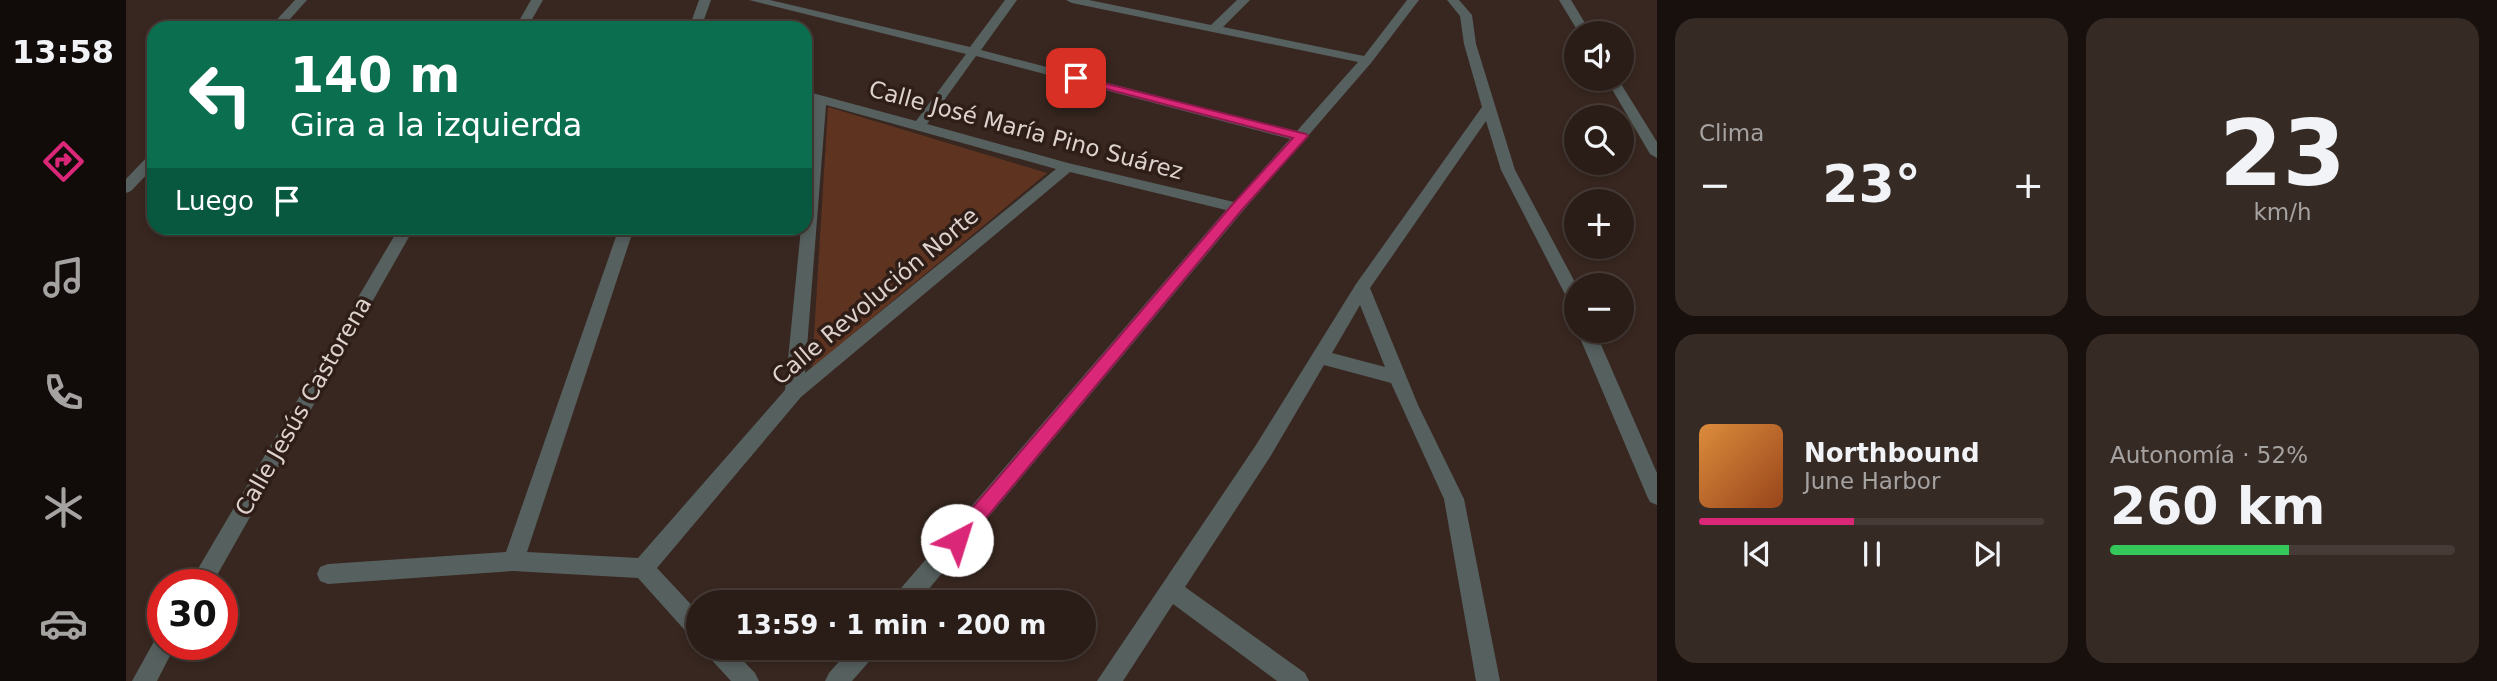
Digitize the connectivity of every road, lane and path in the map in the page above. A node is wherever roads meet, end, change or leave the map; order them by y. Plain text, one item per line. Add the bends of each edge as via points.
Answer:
1 (301, 0) edge
2 (537, 0) edge
3 (705, 0) edge
4 (755, 0) edge
5 (1012, 0) edge
6 (1077, 0) edge
7 (1244, 0) edge
8 (1413, 0) edge
9 (1453, 0) edge
10 (1565, 0) edge
11 (282, 21) edge
12 (525, 21) edge
13 (698, 21) edge
14 (1578, 21) edge
15 (1215, 28) junction
16 (975, 52) junction
17 (1367, 60) junction
18 (1619, 91) edge
19 (813, 98) edge
20 (1488, 109) junction
21 (919, 126) junction
22 (1301, 136) junction
23 (1657, 154) edge
24 (147, 166) edge
25 (1067, 167) junction
26 (126, 169) edge
27 (147, 170) edge
28 (126, 188) edge
29 (1237, 208) junction
30 (403, 235) edge
31 (624, 235) edge
32 (804, 235) edge
33 (1564, 276) edge
34 (1362, 288) junction
35 (1591, 343) edge
36 (1320, 357) junction
37 (1397, 377) junction
38 (794, 392) junction
39 (1657, 496) edge
40 (513, 561) junction
41 (643, 568) junction
42 (209, 569) edge
43 (328, 574) dead end
44 (1170, 589) junction
45 (914, 590) edge
46 (686, 615) edge
47 (156, 660) edge
48 (727, 660) edge
49 (855, 660) edge
50 (144, 681) edge
51 (747, 681) edge
52 (837, 681) edge
53 (1109, 681) edge
54 (1297, 681) edge
55 (1488, 681) edge

1 - 11 street
2 - 12 street
3 - 13 street
4 - 16 street
5 - 16 street
6 - 15 street
7 - 15 street
8 - 17 street
9 - 20 street via 1466,15
10 - 14 street
15 - 17 street
16 - 21 street
16 - 22 street
17 - 22 street
18 - 23 street
19 - 21 street, Calle José María Pino Suárez
20 - 33 street via 1521,198
20 - 34 street
21 - 25 street, Calle José María Pino Suárez
22 - 29 street
24 - 26 street
25 - 29 street, Calle José María Pino Suárez
25 - 38 street, Calle Revolución Norte
27 - 28 street
29 - 45 street
30 - 42 street, Calle Jesús Castorena
31 - 40 street
32 - 38 street
34 - 36 street
34 - 37 street
35 - 39 street
36 - 37 street
36 - 44 street
37 - 55 street via 1454,499
38 - 41 street, Calle Revolución Norte
40 - 41 street
40 - 43 street
41 - 46 street
44 - 53 street
44 - 54 street
47 - 50 street
48 - 51 street
49 - 52 street

